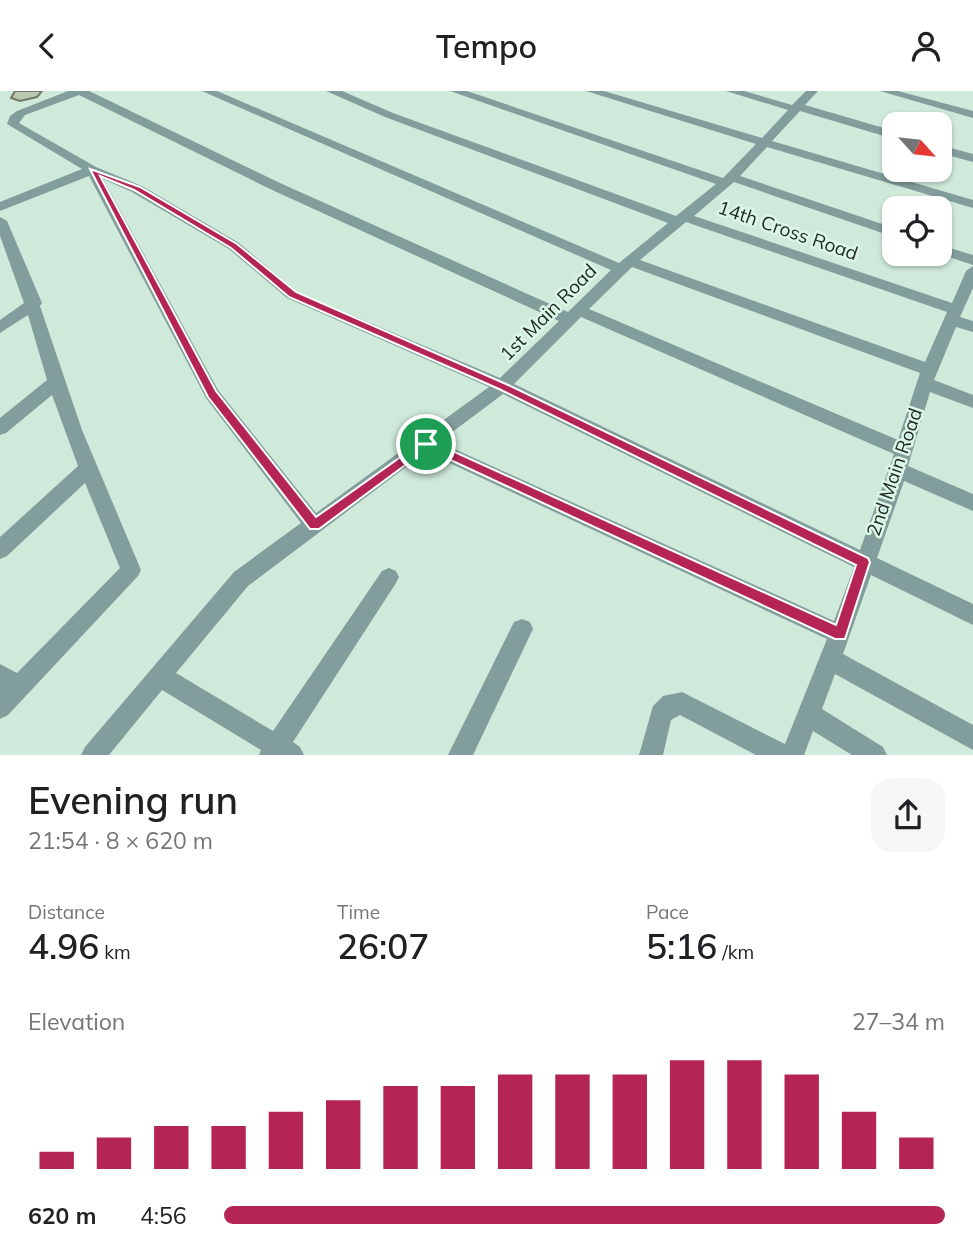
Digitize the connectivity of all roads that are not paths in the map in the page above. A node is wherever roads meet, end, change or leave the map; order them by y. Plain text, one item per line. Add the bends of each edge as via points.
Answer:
1 (79, 91) edge
2 (208, 91) edge
3 (332, 91) edge
4 (457, 91) edge
5 (592, 91) edge
6 (732, 91) edge
7 (812, 91) edge
8 (886, 91) edge
9 (796, 107) junction
10 (973, 115) edge
11 (882, 132) edge
12 (764, 141) junction
13 (952, 152) edge
14 (973, 158) edge
15 (92, 170) junction
16 (729, 180) junction
17 (973, 204) edge
18 (0, 207) edge
19 (682, 219) junction
20 (0, 221) edge
21 (882, 229) edge
22 (952, 253) edge
23 (973, 260) edge
24 (626, 265) junction
25 (973, 271) edge
26 (34, 303) junction
27 (955, 315) junction
28 (575, 316) junction
29 (973, 327) edge
30 (0, 328) edge
31 (927, 377) junction
32 (56, 382) junction
33 (502, 386) junction
34 (973, 402) edge
35 (0, 428) edge
36 (426, 444) junction
37 (903, 450) junction
38 (88, 468) junction
39 (898, 470) junction
40 (973, 503) edge
41 (314, 525) junction
42 (0, 549) edge
43 (863, 562) junction
44 (389, 577) dead end
45 (973, 615) edge
46 (522, 629) dead end
47 (840, 634) junction
48 (829, 658) junction
49 (159, 676) junction
50 (9, 681) edge
51 (0, 707) edge
52 (809, 715) junction
53 (973, 738) edge
54 (280, 752) edge
55 (93, 754) edge
56 (460, 754) edge
57 (651, 754) edge
58 (781, 754) edge
59 (792, 754) edge
60 (876, 754) edge

1 - 15 street via 21,113 13,124
1 - 28 street via 275,186
2 - 24 street
3 - 19 street, 14th Cross Road
4 - 16 street
5 - 12 street
6 - 9 street
7 - 9 street, 1st Main Road
8 - 10 street
9 - 11 street
9 - 12 street, 1st Main Road
12 - 16 street, 1st Main Road
12 - 17 street
13 - 14 street
15 - 18 street
15 - 33 street via 137,189 234,246 292,295
15 - 41 street via 212,394
16 - 19 street, 1st Main Road
16 - 21 street
19 - 24 street, 1st Main Road
19 - 27 street, 14th Cross Road
20 - 26 street
22 - 23 street
24 - 28 street, 1st Main Road
24 - 31 street
25 - 27 street, 2nd Main Road
26 - 30 street
26 - 32 street
27 - 29 street, 14th Cross Road
27 - 31 street, 2nd Main Road
28 - 33 street, 1st Main Road
28 - 37 street
31 - 34 street
31 - 37 street, 2nd Main Road
32 - 35 street
32 - 38 street
33 - 36 street, 1st Main Road
33 - 43 street
36 - 41 street, 1st Main Road
36 - 47 street
37 - 39 street, 2nd Main Road
38 - 42 street
38 - 50 street via 131,570
39 - 40 street
39 - 43 street, 2nd Main Road
41 - 49 street, 1st Main Road via 241,579
43 - 45 street
43 - 47 street, 2nd Main Road
44 - 54 street
46 - 56 street
47 - 48 street, 2nd Main Road
48 - 52 street, 2nd Main Road
48 - 53 street
49 - 54 street
49 - 55 street, 1st Main Road
50 - 51 street
52 - 59 street, 2nd Main Road
52 - 60 street
57 - 58 street via 661,714 671,704 682,703

